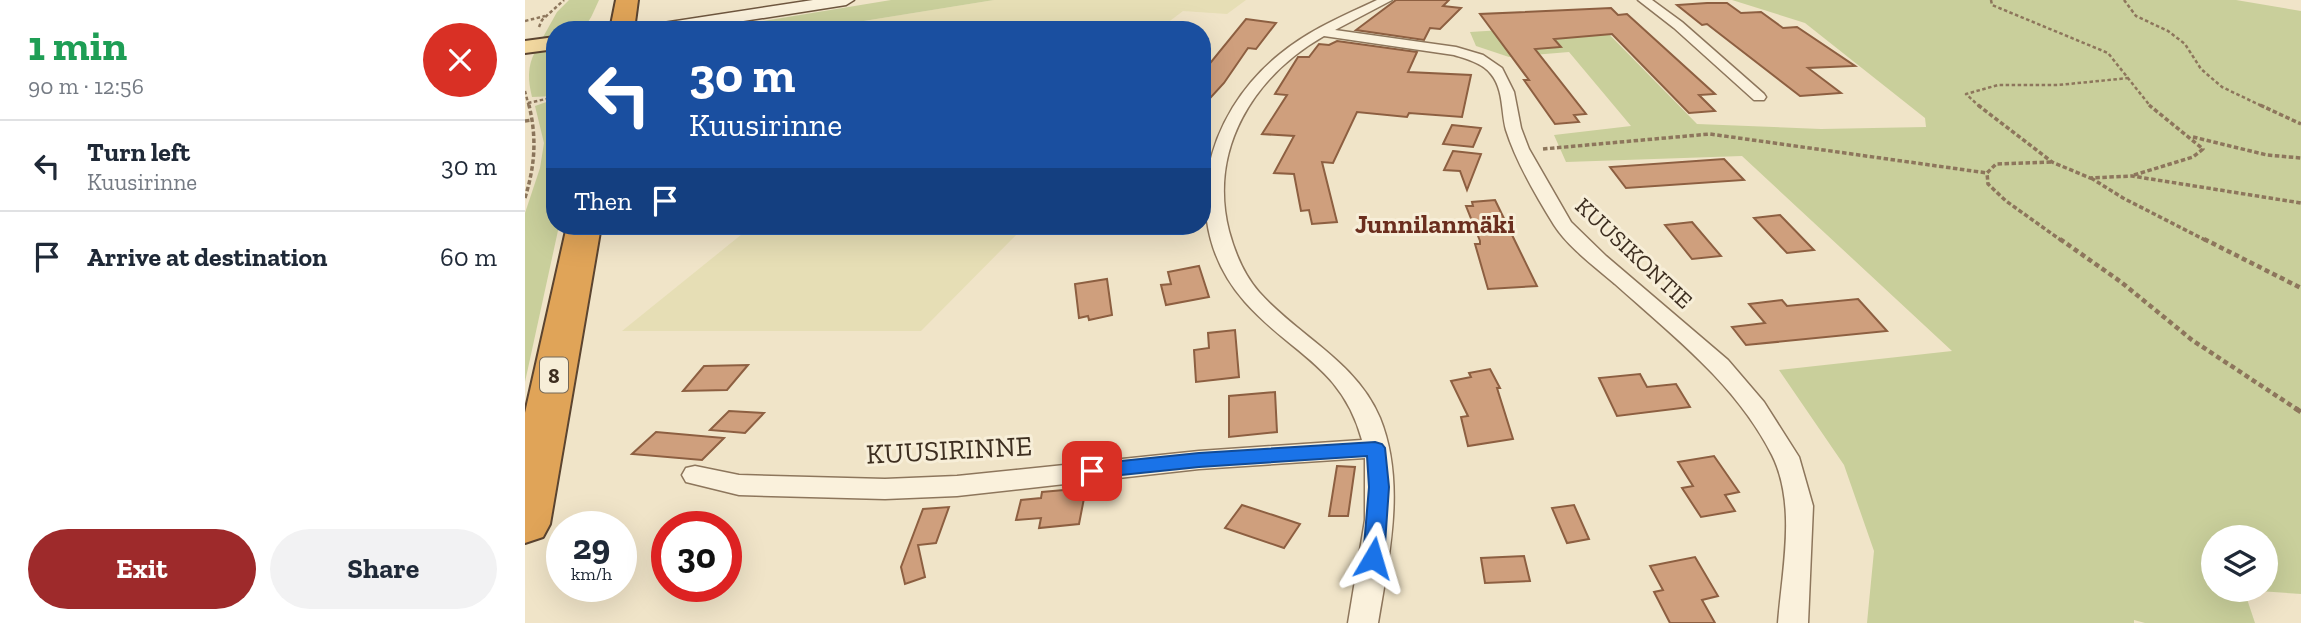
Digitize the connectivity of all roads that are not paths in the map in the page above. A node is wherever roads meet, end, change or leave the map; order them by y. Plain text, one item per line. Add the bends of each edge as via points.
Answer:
1 (627, 0) edge
2 (846, 0) edge
3 (1386, 0) edge
4 (1644, 0) edge
5 (624, 21) edge
6 (709, 21) edge
7 (1323, 32) junction
8 (1759, 97) dead end
9 (582, 235) edge
10 (1375, 448) junction
11 (695, 474) dead end
12 (525, 524) edge
13 (1363, 623) edge
14 (1793, 623) edge

1 - 5 highway
2 - 6 main road
3 - 7 street
4 - 8 street
7 - 10 street via 1265,75 1234,111 1216,158 1212,191 1221,241 1238,279 1251,297 1330,364 1352,390 1368,417
7 - 14 street, KUUSIKONTIE via 1456,51 1497,71 1521,149 1563,225 1720,365 1756,408 1786,457 1800,506
9 - 12 highway, 8
10 - 11 street, KUUSIRINNE via 885,489 739,485
10 - 13 street via 1377,537

